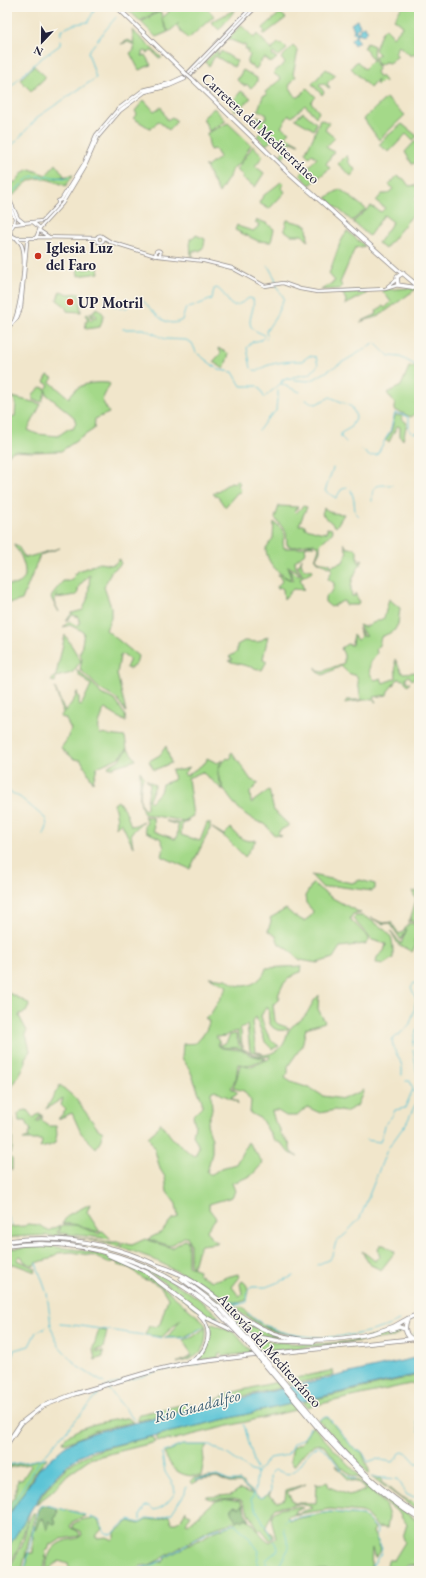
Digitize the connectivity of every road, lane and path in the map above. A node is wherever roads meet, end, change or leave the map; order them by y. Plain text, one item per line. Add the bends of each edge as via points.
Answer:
1 (116, 7) edge
2 (252, 7) edge
3 (256, 7) edge
4 (188, 75) junction
5 (184, 78) dead end
6 (7, 194) edge
7 (7, 201) edge
8 (61, 203) junction
9 (25, 223) junction
10 (34, 223) junction
11 (14, 224) junction
12 (40, 229) junction
13 (10, 232) junction
14 (36, 237) junction
15 (103, 237) junction
16 (7, 238) edge
17 (16, 238) junction
18 (29, 238) junction
19 (51, 238) junction
20 (96, 239) junction
21 (102, 242) junction
22 (111, 242) junction
23 (392, 264) junction
24 (403, 273) junction
25 (398, 276) junction
26 (396, 280) junction
27 (410, 280) junction
28 (398, 285) junction
29 (407, 286) junction
30 (382, 288) junction
31 (419, 288) edge
32 (12, 323) junction
33 (7, 329) edge
34 (7, 1241) edge
35 (7, 1246) edge
36 (85, 1247) junction
37 (159, 1266) junction
38 (190, 1306) junction
39 (218, 1309) junction
40 (419, 1315) edge
41 (407, 1320) junction
42 (234, 1331) dead end
43 (405, 1331) junction
44 (248, 1335) dead end
45 (394, 1339) junction
46 (411, 1339) junction
47 (419, 1340) edge
48 (182, 1364) junction
49 (319, 1426) junction
50 (7, 1444) edge
51 (419, 1515) edge
52 (419, 1519) edge

1 - 4 highway, Carretera del Mediterráneo
2 - 4 main road
3 - 4 main road
4 - 23 highway, Carretera del Mediterráneo via 288,172
5 - 8 main road via 169,86 145,92 120,111 98,137 86,164
6 - 9 main road via 18,218
7 - 11 main road via 15,218
8 - 10 main road via 42,221
8 - 12 main road
9 - 10 main road
9 - 11 main road
10 - 12 main road
11 - 13 main road
12 - 14 main road
12 - 19 main road
13 - 16 main road
13 - 17 main road
14 - 18 main road
14 - 19 main road
15 - 20 main road via 99,235
15 - 21 main road
15 - 22 main road
16 - 17 main road
17 - 18 main road
17 - 32 main road via 22,246 23,254 20,302
18 - 32 main road via 26,242 22,304 17,318
19 - 20 main road
20 - 21 main road
21 - 22 main road
22 - 30 main road via 146,253 204,261 232,268 264,286 283,283 317,292
23 - 24 highway, Carretera del Mediterráneo
23 - 25 highway, Carretera del Mediterráneo
24 - 25 highway
24 - 27 highway
25 - 26 highway
26 - 28 highway
26 - 30 main road via 392,285
27 - 29 highway
27 - 31 highway
28 - 29 highway
28 - 30 main road
29 - 31 highway
32 - 33 main road
34 - 37 highway, Autovía del Mediterráneo via 45,1239 88,1242 121,1250
35 - 36 highway, Autovía del Mediterráneo via 43,1244
36 - 38 highway via 135,1266
36 - 39 highway, Autovía del Mediterráneo via 124,1257 148,1267 182,1285
37 - 39 highway, Autovía del Mediterráneo via 187,1282
37 - 41 highway via 204,1289 255,1326 287,1337 312,1340 353,1337 392,1327
38 - 42 highway via 213,1322
38 - 48 highway via 207,1325 208,1337 204,1351 197,1358
39 - 49 highway, Autovía del Mediterráneo, bridge
40 - 41 highway via 411,1316
41 - 43 highway
43 - 44 highway via 399,1327 358,1338 315,1342 280,1341
43 - 45 highway via 403,1337
43 - 46 highway
45 - 46 highway
45 - 48 highway
46 - 47 highway
48 - 50 highway via 46,1404 27,1417
49 - 51 highway, Autovía del Mediterráneo via 364,1474
49 - 52 highway, Autovía del Mediterráneo via 363,1477

